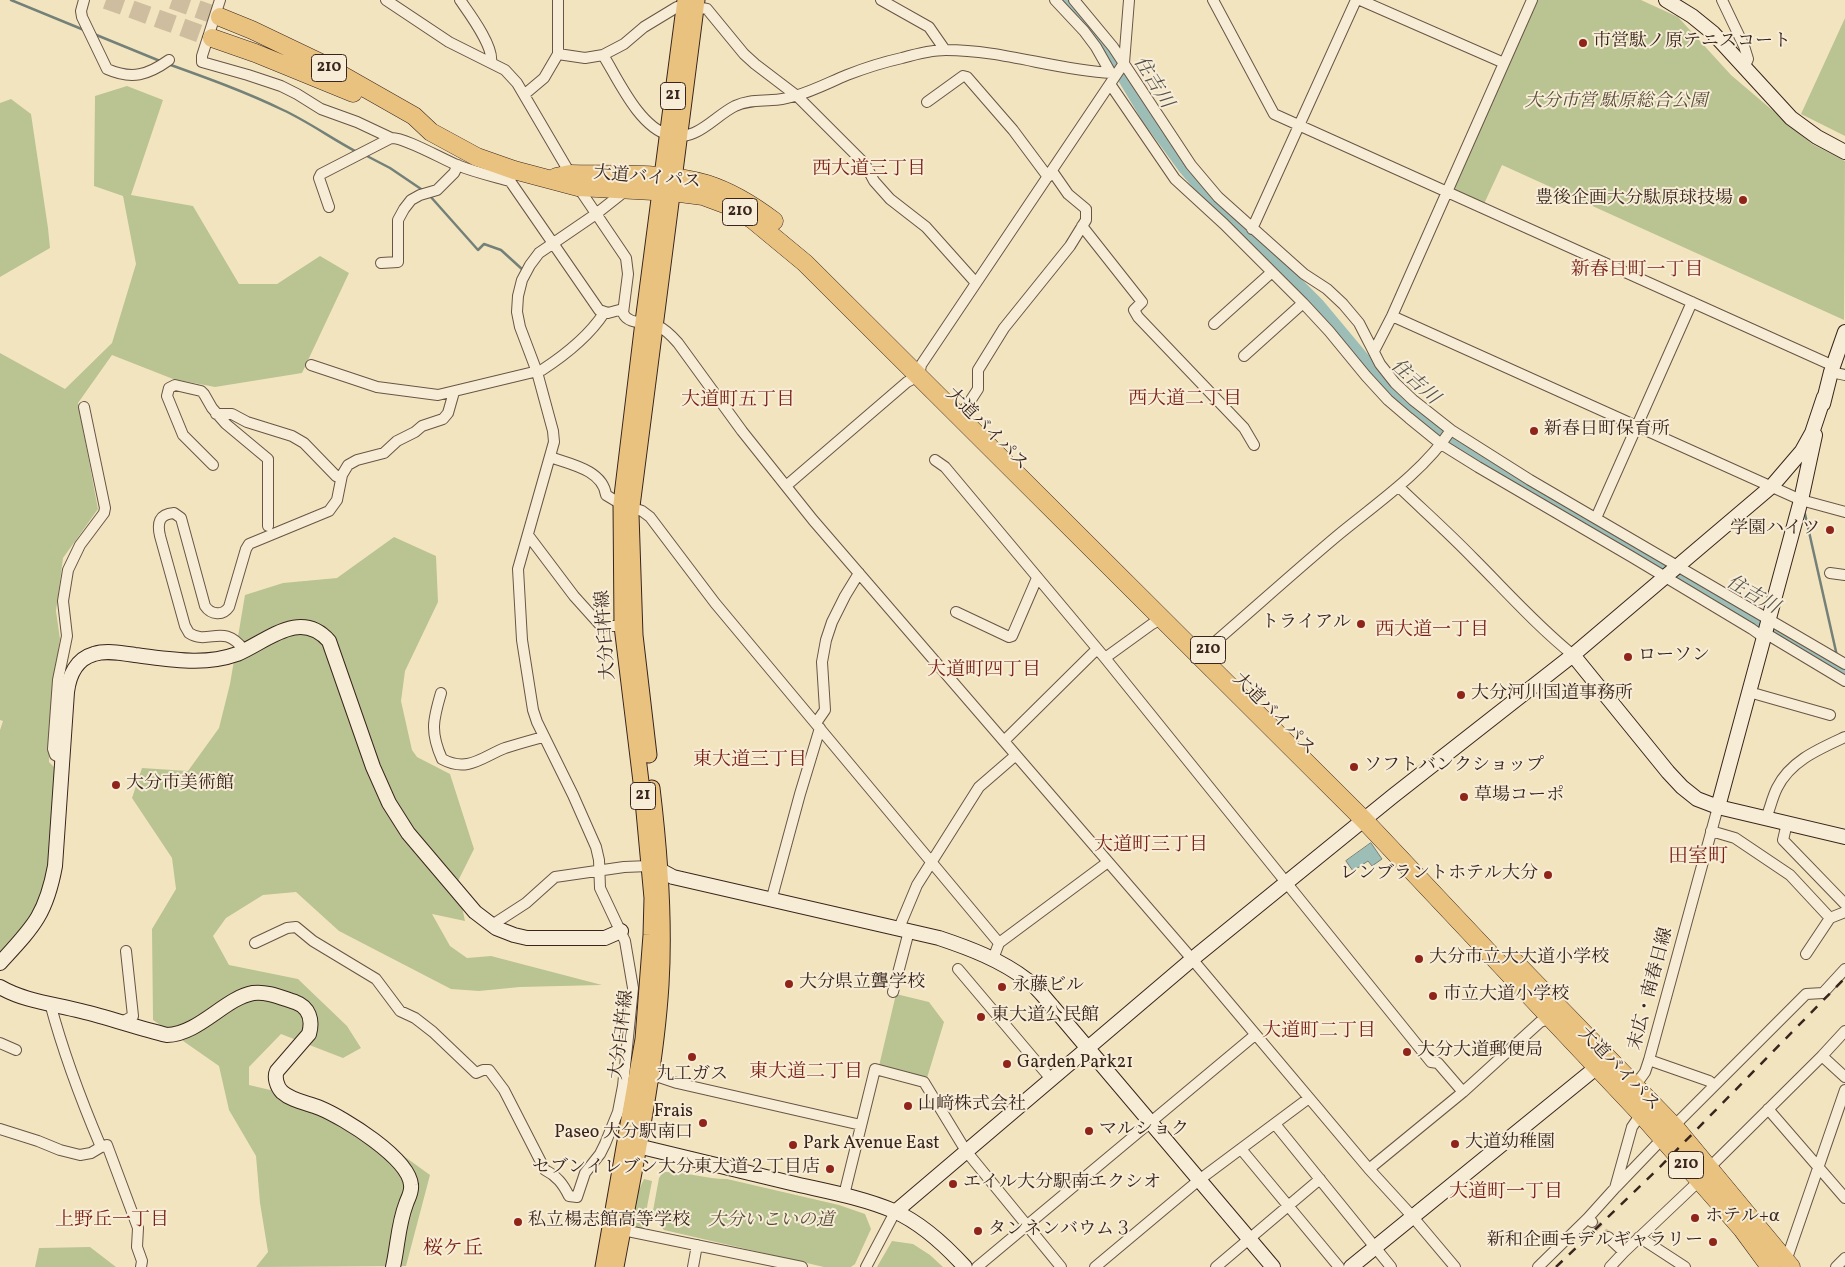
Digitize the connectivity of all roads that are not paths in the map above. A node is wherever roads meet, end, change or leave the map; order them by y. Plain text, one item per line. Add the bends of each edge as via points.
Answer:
1 (84, 0) edge
2 (386, 0) edge
3 (460, 0) edge
4 (558, 0) edge
5 (881, 0) edge
6 (1055, 0) edge
7 (1074, 0) edge
8 (1129, 0) edge
9 (1213, 0) edge
10 (1358, 0) edge
11 (1532, 0) edge
12 (1666, 0) edge
13 (1722, 0) edge
14 (691, 3) edge
15 (220, 9) edge
16 (212, 38) tunnel mouth
17 (945, 50) junction
18 (558, 54) junction
19 (603, 55) junction
20 (169, 60) dead end
21 (491, 62) junction
22 (1124, 63) junction
23 (1504, 63) junction
24 (1744, 68) junction
25 (1113, 77) junction
26 (525, 94) junction
27 (797, 96) junction
28 (927, 102) dead end
29 (1300, 125) junction
30 (431, 132) junction
31 (673, 135) junction
32 (391, 138) junction
33 (1845, 152) edge
34 (458, 165) junction
35 (1050, 174) junction
36 (512, 175) junction
37 (574, 180) junction
38 (667, 184) junction
39 (628, 190) junction
40 (1447, 191) junction
41 (329, 206) dead end
42 (596, 214) junction
43 (1082, 226) junction
44 (1252, 229) junction
45 (553, 244) junction
46 (380, 263) dead end
47 (1272, 272) junction
48 (976, 283) junction
49 (1692, 302) junction
50 (1303, 303) junction
51 (623, 309) junction
52 (604, 314) junction
53 (1392, 316) junction
54 (649, 323) junction
55 (1214, 324) dead end
56 (1845, 332) edge
57 (1374, 352) junction
58 (1244, 356) dead end
59 (311, 365) dead end
60 (1832, 368) junction
61 (920, 371) junction
62 (537, 372) junction
63 (1845, 375) edge
64 (454, 392) junction
65 (1824, 397) junction
66 (84, 407) dead end
67 (965, 409) junction
68 (216, 414) junction
69 (1637, 426) junction
70 (1451, 431) junction
71 (1442, 442) junction
72 (1254, 445) dead end
73 (550, 457) junction
74 (935, 460) dead end
75 (213, 465) dead end
76 (341, 479) junction
77 (786, 486) junction
78 (1772, 486) junction
79 (1399, 487) junction
80 (1800, 500) junction
81 (626, 506) junction
82 (1845, 512) edge
83 (1596, 518) junction
84 (268, 526) dead end
85 (528, 535) junction
86 (1678, 567) junction
87 (859, 573) junction
88 (1830, 573) dead end
89 (1845, 574) edge
90 (1666, 577) junction
91 (1037, 578) junction
92 (956, 612) dead end
93 (1162, 618) junction
94 (1768, 618) junction
95 (622, 626) junction
96 (1764, 635) junction
97 (1097, 649) junction
98 (1207, 649) junction
99 (244, 650) junction
100 (1573, 654) junction
101 (1105, 658) junction
102 (1845, 664) edge
103 (1845, 681) edge
104 (1748, 692) junction
105 (441, 693) dead end
106 (1830, 715) dead end
107 (818, 725) junction
108 (544, 737) junction
109 (1845, 737) edge
110 (1004, 741) junction
111 (1016, 755) junction
112 (62, 759) junction
113 (1718, 807) junction
114 (1368, 817) junction
115 (1766, 818) junction
116 (1787, 823) junction
117 (1711, 831) junction
118 (1845, 837) edge
119 (1108, 862) junction
120 (931, 863) junction
121 (655, 868) junction
122 (599, 870) junction
123 (1285, 884) junction
124 (771, 900) junction
125 (1845, 904) edge
126 (1845, 912) edge
127 (1830, 918) junction
128 (492, 925) junction
129 (904, 929) junction
130 (620, 931) junction
131 (999, 943) junction
132 (255, 944) dead end
133 (126, 952) dead end
134 (1806, 954) dead end
135 (1192, 959) junction
136 (993, 960) junction
137 (0, 963) edge
138 (958, 968) dead end
139 (1845, 969) edge
140 (0, 987) edge
141 (893, 992) dead end
142 (50, 1003) junction
143 (1551, 1018) junction
144 (122, 1022) junction
145 (1845, 1031) edge
146 (1255, 1035) junction
147 (0, 1043) edge
148 (1087, 1048) junction
149 (16, 1050) dead end
150 (1822, 1056) junction
151 (1649, 1060) junction
152 (1601, 1062) junction
153 (650, 1074) junction
154 (1845, 1077) edge
155 (1051, 1079) junction
156 (1714, 1085) junction
157 (1635, 1086) junction
158 (1845, 1090) edge
159 (1462, 1092) junction
160 (1309, 1098) junction
161 (1768, 1109) junction
162 (1641, 1114) junction
163 (1151, 1123) junction
164 (1275, 1124) junction
165 (861, 1125) junction
166 (0, 1129) edge
167 (1668, 1133) junction
168 (632, 1145) junction
169 (101, 1147) junction
170 (1241, 1149) junction
171 (966, 1151) junction
172 (1819, 1168) junction
173 (1368, 1169) junction
174 (1704, 1174) junction
175 (1320, 1179) junction
176 (1199, 1180) junction
177 (1615, 1188) junction
178 (844, 1195) junction
179 (1845, 1198) edge
180 (1288, 1206) junction
181 (895, 1212) junction
182 (1412, 1216) junction
183 (1027, 1225) junction
184 (623, 1230) junction
185 (1608, 1237) tunnel mouth
186 (1639, 1237) junction
187 (1249, 1239) junction
188 (697, 1245) junction
189 (1375, 1247) junction
190 (1624, 1252) junction
191 (1845, 1258) edge
192 (1783, 1265) edge
193 (140, 1267) edge
194 (393, 1267) edge
195 (603, 1267) edge
196 (616, 1267) edge
197 (693, 1267) edge
198 (802, 1267) edge
199 (866, 1267) edge
200 (965, 1267) edge
201 (976, 1267) edge
202 (1061, 1267) edge
203 (1095, 1267) edge
204 (1216, 1267) edge
205 (1273, 1267) edge
206 (1338, 1267) edge
207 (1350, 1267) edge
208 (1391, 1267) edge
209 (1455, 1267) edge
210 (1538, 1267) edge
211 (1610, 1267) edge
212 (1685, 1267) edge
213 (1836, 1267) edge

1 - 20 street via 82,17 107,69 124,74 148,74
2 - 21 street via 449,42
3 - 21 street via 491,52
4 - 18 street
5 - 17 street via 929,27
6 - 25 street via 1084,31
7 - 22 street
8 - 22 street
9 - 29 street via 1274,114
10 - 23 street
10 - 29 street
11 - 23 street
12 - 24 street via 1713,33
13 - 24 street via 1744,46 1748,59
14 - 19 street via 663,14 624,44
14 - 27 street via 707,9 750,59
14 - 31 main road, 大分臼杵線 / 21
15 - 30 highway, 大道バイパス / 210 via 252,30 319,62 414,116
15 - 32 street via 202,62 291,91 321,109
16 - 30 highway, 大道バイパス / 210 via 338,86 409,124
17 - 25 street via 996,55
17 - 27 street via 848,74
18 - 19 street via 585,58
18 - 26 street via 544,78
19 - 31 street via 640,115 652,126
21 - 26 street via 511,75
22 - 25 street
22 - 44 street via 1191,165 1218,197
23 - 40 street
24 - 33 street via 1791,118
25 - 35 street
25 - 47 street via 1175,179
26 - 37 street
27 - 31 street via 744,102 692,135
27 - 48 street via 865,164 874,181 890,199 926,227
28 - 35 street via 963,76 967,77
29 - 40 street
29 - 44 street
30 - 36 highway, 大道バイパス / 210
31 - 38 main road, 大分臼杵線 / 21
32 - 34 street
32 - 41 street via 322,174 319,178
34 - 36 street via 489,176
34 - 46 street via 436,190 411,200 398,220 398,262
35 - 43 street via 1086,209 1086,220
35 - 48 street
36 - 37 highway, 大道バイパス / 210
36 - 45 street
37 - 38 highway, 大道バイパス / 210
37 - 39 highway, 大道バイパス / 210
37 - 42 street
38 - 39 highway, 大道バイパス / 210
38 - 54 main road, 大分臼杵線 / 21
38 - 61 highway, 大道バイパス / 210 via 706,183 759,210 804,249
39 - 42 street
40 - 49 street
40 - 53 street
42 - 45 street
42 - 51 street via 628,263
43 - 67 street via 1070,246 1004,328 978,370 978,389
43 - 72 street via 1142,302 1134,310 1138,317 1244,428
44 - 57 street via 1343,304 1359,323
45 - 52 street via 595,306
45 - 62 street via 539,253 530,265 522,280 516,312
47 - 50 street
47 - 55 street
48 - 61 street
49 - 60 street
49 - 69 street
50 - 58 street
50 - 71 street via 1388,400
51 - 52 street
51 - 54 street via 628,319
52 - 62 street via 560,357
53 - 57 street
53 - 69 street
54 - 77 street via 678,343
54 - 81 main road, 大分臼杵線 / 21
56 - 60 street
57 - 70 street via 1395,383
59 - 64 street via 385,388 435,395
60 - 63 street
60 - 65 street
61 - 67 highway, 大道バイパス / 210
61 - 77 street
61 - 93 highway, 大道バイパス / 210
62 - 64 street
62 - 73 street via 554,431
64 - 76 street via 443,419 422,426 381,454 354,461 345,468
65 - 78 street via 1802,451
65 - 80 street
66 - 112 street via 105,508 80,545 68,570 63,601 67,636 58,680 54,749 56,756
67 - 98 highway, 大道バイパス / 210
68 - 75 street via 201,392 175,385 169,388 167,396 182,435
68 - 76 street via 232,414 292,436 304,443
68 - 84 street via 268,459
69 - 78 street
69 - 83 street
70 - 71 street
70 - 83 street
71 - 79 street
71 - 90 street
73 - 81 street via 597,477 605,486 606,495
73 - 85 street
74 - 91 street via 945,467
76 - 99 street via 337,500 329,511 249,544 229,607 220,614 205,606 181,518 174,513 160,518 160,536 189,633 198,637 230,636
77 - 87 street
78 - 80 street
78 - 86 street
79 - 98 street via 1337,536
79 - 100 street via 1554,640
80 - 82 street
80 - 94 street
81 - 95 main road, 大分臼杵線 / 21
81 - 107 street via 650,517 715,603
81 - 121 main road, 大分臼杵線 / 21
83 - 86 street
85 - 95 street via 601,626
85 - 108 street via 518,569 522,640 534,710
86 - 90 street
86 - 94 street
87 - 107 street via 844,596 826,640 822,662 825,710
87 - 110 street
88 - 89 street
90 - 96 street
90 - 100 street
91 - 92 street via 1012,636
91 - 97 street
93 - 101 street
93 - 114 highway, 大道バイパス / 210
94 - 96 street
94 - 102 street
95 - 121 main road, 大分臼杵線 / 21
96 - 103 street
96 - 104 street
97 - 101 street
97 - 110 street
98 - 114 highway, 大道バイパス / 210
99 - 112 street via 198,661 114,653 89,656 77,665 68,683
99 - 128 street via 295,627 305,627 325,637 332,646 389,804 408,833 463,900
100 - 113 street via 1677,782 1697,799
100 - 114 street
101 - 123 street
104 - 106 street
104 - 113 street
105 - 108 street via 433,724 435,737 442,759 452,764 481,761 503,749
107 - 120 street
107 - 124 street
108 - 122 street via 596,847
109 - 115 street via 1804,757 1784,777
110 - 111 street
111 - 119 street
111 - 120 street via 979,787
112 - 137 street via 55,866 46,903 36,923
113 - 115 street
113 - 117 street, 末広・南春日線
114 - 123 street
114 - 143 highway, 大道バイパス / 210
114 - 152 highway, 大道バイパス / 210
115 - 116 street
116 - 118 street
116 - 125 street via 1783,840
117 - 127 street via 1735,838 1790,875
117 - 151 street, 末広・南春日線
119 - 131 street
119 - 135 street
120 - 129 street via 917,885
120 - 131 street
121 - 122 street
121 - 124 street via 673,877
121 - 153 main road, 大分臼杵線 / 21 via 663,911 662,963
121 - 168 main road, 大分臼杵線 / 21 via 647,1001
122 - 128 street via 551,878 530,900
122 - 130 street via 600,888
123 - 135 street
123 - 159 street via 1431,1062 1438,1063
124 - 129 street
126 - 127 street
127 - 134 street
128 - 130 street via 514,935 534,939 605,938
129 - 136 street via 960,945
129 - 141 street
130 - 132 street via 627,948 633,988 620,1101 606,1144 586,1174 577,1197 569,1196 562,1183 544,1170 504,1090 489,1070 476,1073 433,1032 415,1018 400,1012 376,979 296,927 287,928
131 - 136 street
133 - 144 street via 134,1016
135 - 146 street
135 - 148 street
136 - 148 street via 1029,981
138 - 155 street
139 - 156 street via 1823,993 1806,994
140 - 142 street via 16,995
142 - 144 street
142 - 169 street via 70,1068
143 - 152 highway, 大道バイパス / 210
143 - 159 street via 1540,1022
144 - 194 street via 172,1035 253,993 275,996 304,1008 311,1020 310,1034 277,1071 278,1086 284,1093 329,1112 378,1142 409,1178 411,1191 400,1218
145 - 150 street
146 - 160 street
146 - 163 street
147 - 149 street
148 - 155 street
148 - 163 street
150 - 154 street
150 - 161 street
151 - 156 street
151 - 157 street, 末広・南春日線
152 - 157 highway, 大道バイパス / 210
152 - 162 highway, 大道バイパス / 210
152 - 182 street
153 - 165 street
153 - 168 main road, 大分臼杵線 / 21
155 - 171 street
156 - 167 street
157 - 162 street
157 - 167 highway, 大道バイパス / 210
158 - 172 street
159 - 173 street
160 - 164 street
160 - 173 street
161 - 172 street
161 - 174 street
162 - 167 highway, 大道バイパス / 210
162 - 177 street via 1632,1127
163 - 176 street
163 - 183 street
164 - 170 street
164 - 175 street
165 - 171 street via 875,1069 924,1082
165 - 178 street
166 - 169 street via 80,1154 91,1153
167 - 174 highway, 大道バイパス / 210
167 - 177 street
168 - 178 street
168 - 184 main road, 大分臼杵線 / 21
168 - 195 main road, 大分臼杵線 / 21
169 - 193 street via 107,1145 138,1228
170 - 176 street
170 - 180 street
171 - 181 street
171 - 183 street
172 - 179 street
172 - 192 street
173 - 182 street
174 - 186 street
174 - 192 highway, 大道バイパス / 210 via 1742,1229
175 - 180 street
175 - 189 street
176 - 187 street
176 - 203 street
177 - 210 street via 1590,1220
178 - 181 street
180 - 187 street
180 - 206 street
181 - 199 street
181 - 200 street via 937,1240
182 - 189 street
182 - 209 street
183 - 201 street
183 - 202 street
184 - 188 street
184 - 196 main road, 大分臼杵線 / 21
185 - 190 street
186 - 190 street
186 - 212 street
187 - 204 street
187 - 205 street
188 - 197 street
188 - 198 street
189 - 207 street
189 - 208 street
190 - 211 street
191 - 213 street

